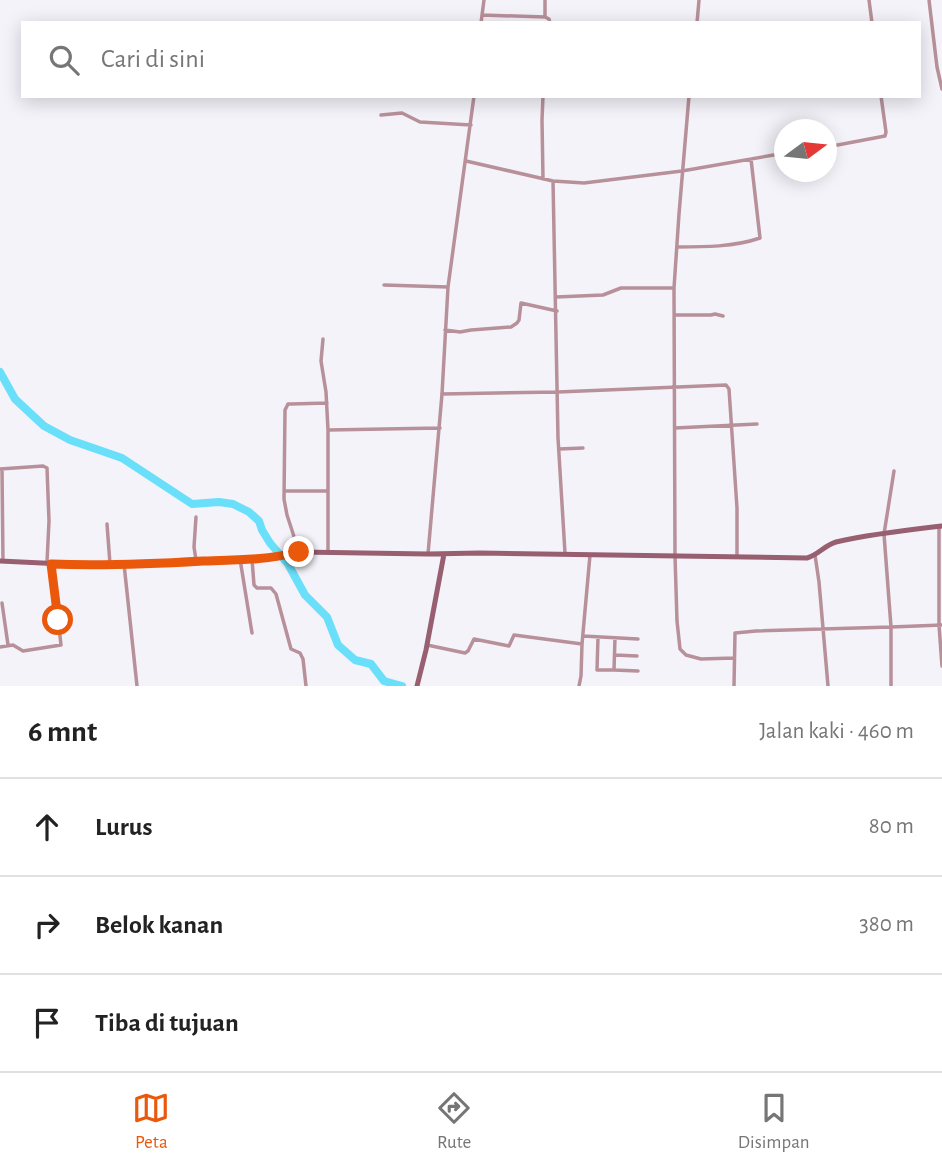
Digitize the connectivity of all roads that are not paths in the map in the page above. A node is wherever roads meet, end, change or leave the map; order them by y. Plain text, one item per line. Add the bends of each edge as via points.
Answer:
1 (484, 0) edge
2 (545, 0) edge
3 (699, 0) edge
4 (869, 0) edge
5 (929, 0) edge
6 (482, 15) junction
7 (545, 17) junction
8 (481, 21) edge
9 (550, 21) edge
10 (697, 21) edge
11 (872, 21) edge
12 (940, 67) edge
13 (942, 89) edge
14 (474, 98) edge
15 (543, 98) edge
16 (689, 98) edge
17 (881, 98) edge
18 (381, 115) dead end
19 (471, 125) junction
20 (837, 145) edge
21 (774, 155) edge
22 (751, 159) junction
23 (466, 161) junction
24 (682, 172) junction
25 (543, 179) junction
26 (553, 181) junction
27 (677, 247) junction
28 (384, 285) dead end
29 (449, 287) junction
30 (674, 288) junction
31 (556, 297) junction
32 (556, 310) junction
33 (674, 315) junction
34 (723, 316) dead end
35 (445, 330) junction
36 (323, 339) dead end
37 (674, 387) junction
38 (558, 392) junction
39 (442, 394) junction
40 (327, 403) junction
41 (757, 424) dead end
42 (731, 425) junction
43 (439, 428) junction
44 (675, 428) junction
45 (328, 430) junction
46 (583, 448) dead end
47 (559, 449) junction
48 (1, 469) edge
49 (894, 471) dead end
50 (284, 491) junction
51 (327, 491) junction
52 (196, 517) dead end
53 (107, 524) dead end
54 (941, 526) edge
55 (884, 534) junction
56 (299, 552) junction
57 (328, 552) junction
58 (428, 554) junction
59 (444, 554) junction
60 (565, 554) junction
61 (590, 555) junction
62 (815, 555) junction
63 (675, 556) junction
64 (737, 558) junction
65 (240, 559) junction
66 (252, 559) junction
67 (1, 561) edge
68 (197, 561) junction
69 (49, 564) junction
70 (110, 564) junction
71 (124, 564) junction
72 (3, 603) edge
73 (941, 625) edge
74 (891, 627) junction
75 (823, 629) junction
76 (252, 633) dead end
77 (583, 636) junction
78 (598, 637) junction
79 (615, 638) junction
80 (638, 639) dead end
81 (582, 644) junction
82 (8, 645) junction
83 (427, 645) junction
84 (0, 647) edge
85 (614, 655) junction
86 (637, 656) dead end
87 (734, 658) junction
88 (942, 666) edge
89 (614, 670) junction
90 (638, 671) dead end
91 (136, 686) edge
92 (306, 686) edge
93 (417, 686) edge
94 (579, 686) edge
95 (734, 686) edge
96 (828, 686) edge
97 (891, 686) edge

1 - 6 street
2 - 7 street
3 - 10 street
4 - 11 street
5 - 12 street
6 - 7 street
6 - 8 street
7 - 9 street
12 - 13 street
14 - 19 street
15 - 25 street
16 - 24 street
17 - 20 street via 885,136
18 - 19 street via 402,113 420,122
19 - 23 street
21 - 22 street
22 - 24 street
22 - 27 street via 760,238 720,246
23 - 25 street
23 - 29 street
24 - 26 street via 584,183
24 - 27 street
25 - 26 street
26 - 31 street
27 - 30 street
28 - 29 street
29 - 35 street
30 - 31 street via 625,288 603,295
30 - 33 street
31 - 32 street
32 - 35 street via 522,303 519,320 511,327
32 - 38 street
33 - 34 street
33 - 37 street
35 - 39 street
36 - 40 street via 321,369
37 - 38 street
37 - 42 street via 726,385
37 - 44 street
38 - 39 street
38 - 47 street
39 - 43 street
40 - 45 street
40 - 50 street via 285,407
41 - 42 street
42 - 44 street
42 - 64 street
43 - 45 street
43 - 58 street
44 - 63 street
45 - 51 street
46 - 47 street
47 - 60 street
48 - 67 street
48 - 69 street via 47,468
49 - 55 street
50 - 51 street
50 - 56 street
51 - 57 street
52 - 68 street
53 - 70 street
54 - 55 street
54 - 73 street
55 - 62 street via 834,543
55 - 74 street
56 - 57 street
56 - 66 street
57 - 58 street
58 - 59 street
59 - 60 street
59 - 83 street
60 - 61 street
61 - 63 street
61 - 77 street
62 - 64 street
62 - 75 street
63 - 64 street
63 - 87 street via 680,649 696,659
65 - 66 street
65 - 68 street
65 - 76 street
66 - 92 street via 254,586 276,594 291,649 303,659
67 - 69 street
68 - 71 street
69 - 70 street
69 - 82 street via 61,645 23,651
70 - 71 street
71 - 91 street
72 - 82 street
73 - 74 street
73 - 88 street
74 - 75 street
74 - 97 street
75 - 87 street via 738,632
75 - 96 street
77 - 78 street
77 - 81 street
78 - 79 street
78 - 89 street via 597,670
79 - 80 street
79 - 85 street
81 - 83 street via 514,635 509,646 474,639 465,653
81 - 94 street
82 - 84 street
83 - 93 street
85 - 86 street
85 - 89 street
87 - 95 street
89 - 90 street

